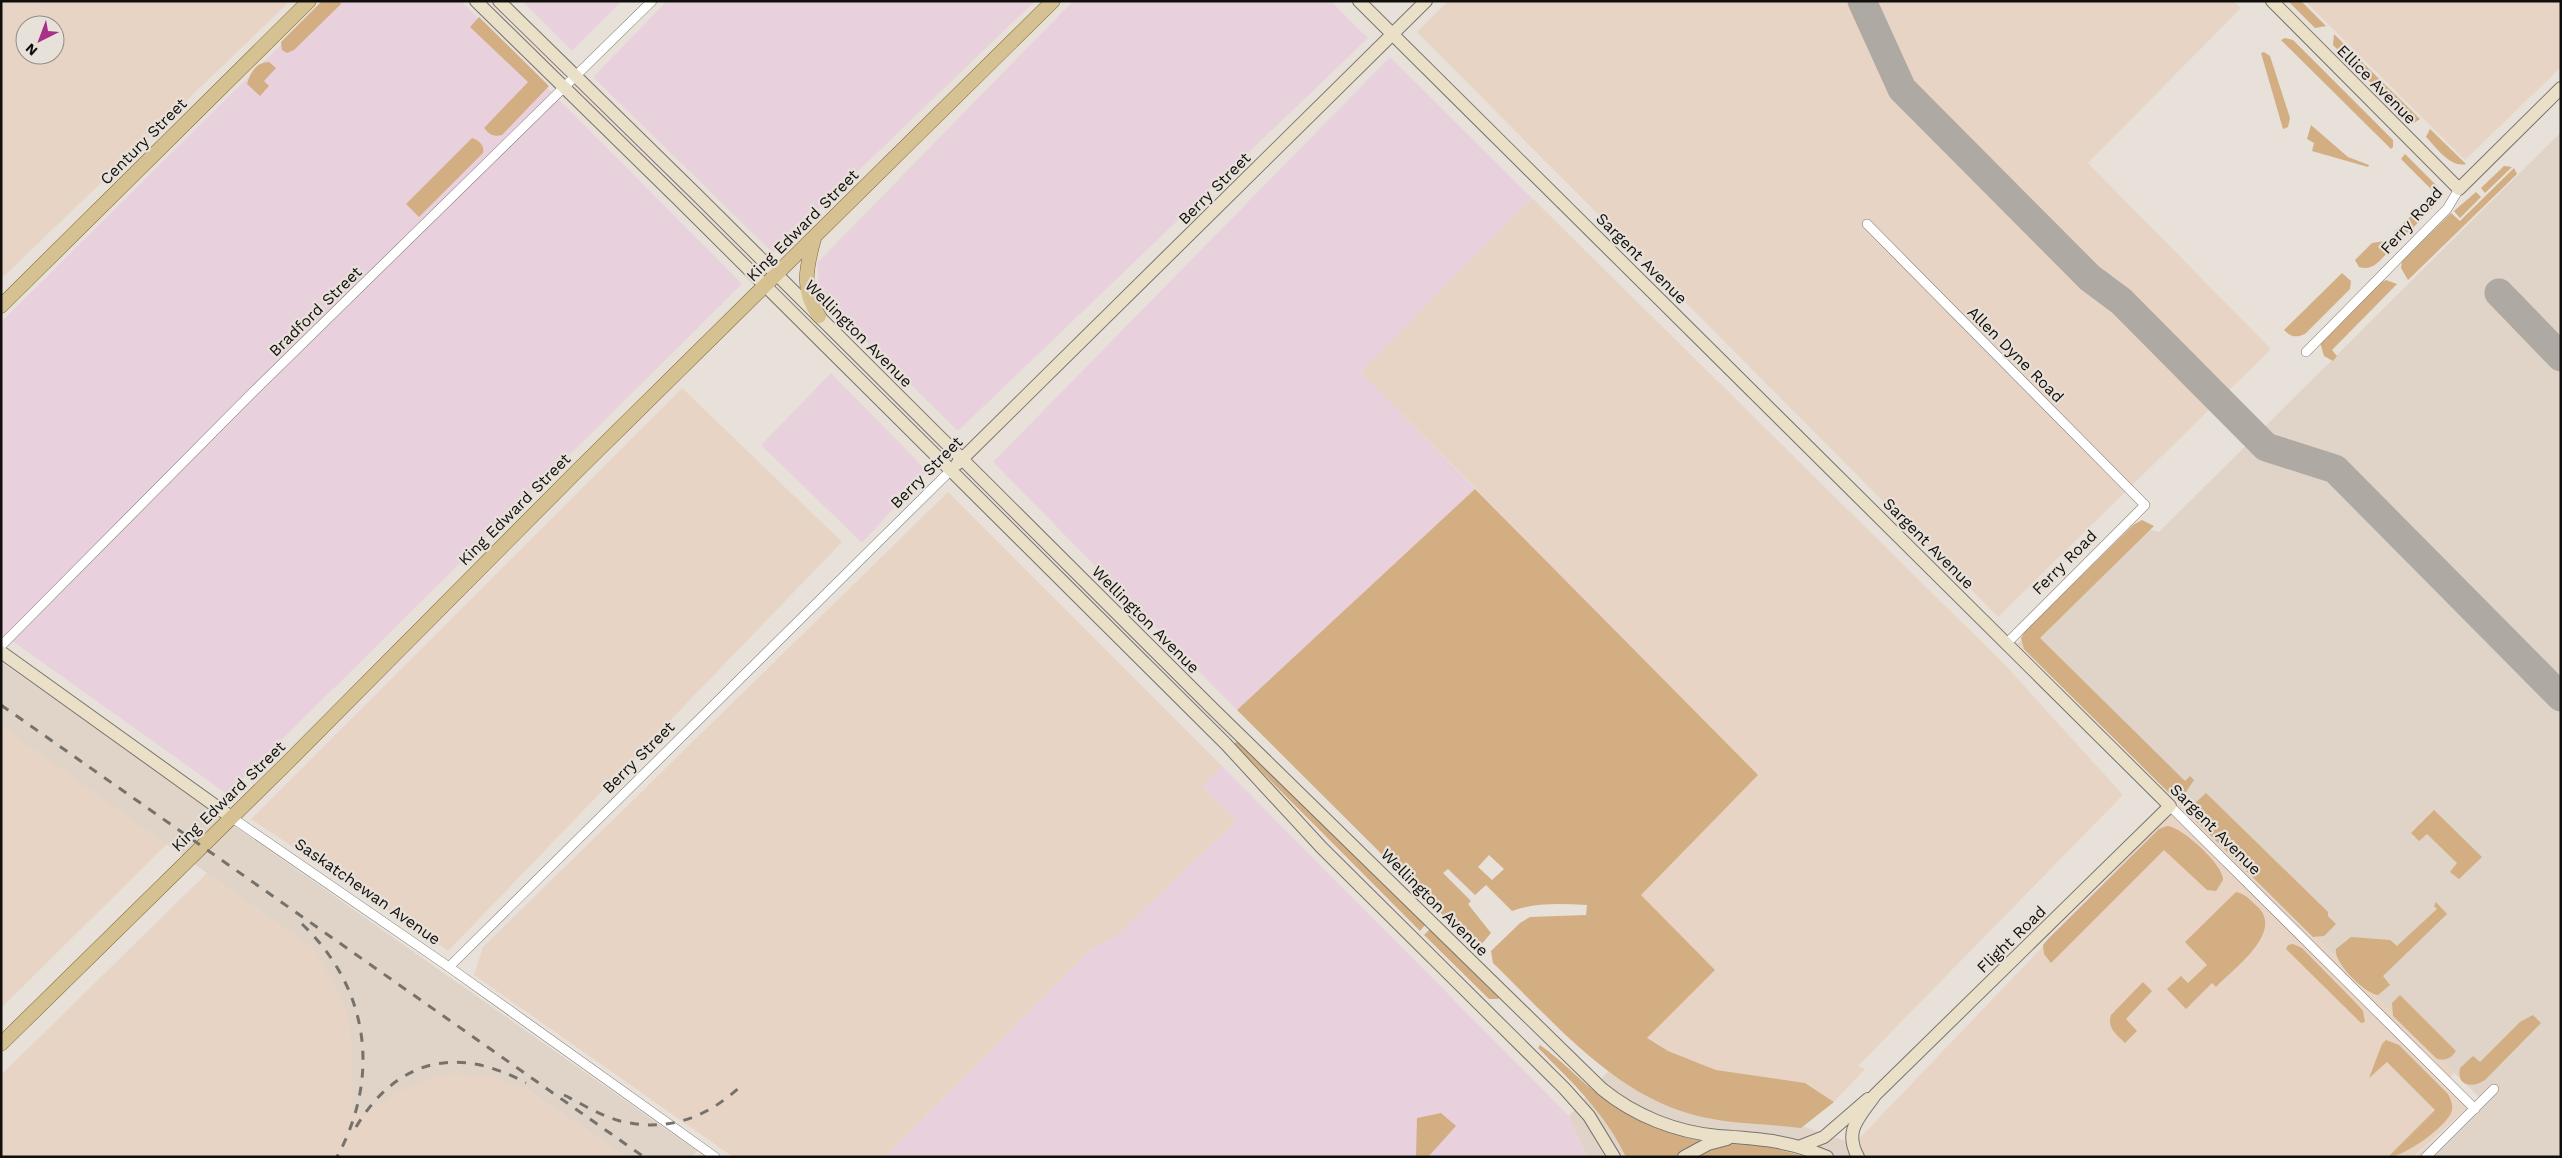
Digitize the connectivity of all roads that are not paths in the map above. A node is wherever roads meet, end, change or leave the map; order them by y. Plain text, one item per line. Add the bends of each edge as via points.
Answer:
1 (309, 1) edge
2 (476, 1) edge
3 (498, 1) edge
4 (652, 1) edge
5 (1053, 1) edge
6 (1359, 1) edge
7 (1426, 1) edge
8 (2272, 1) edge
9 (1393, 34) junction
10 (576, 78) junction
11 (2561, 88) edge
12 (565, 89) junction
13 (2459, 189) junction
14 (700, 197) junction
15 (688, 208) junction
16 (1867, 224) dead end
17 (814, 238) junction
18 (776, 274) junction
19 (765, 286) junction
20 (1, 306) edge
21 (820, 316) junction
22 (2306, 352) dead end
23 (962, 459) junction
24 (950, 471) junction
25 (2145, 505) joint
26 (1077, 573) junction
27 (1066, 586) junction
28 (2006, 643) junction
29 (1, 646) edge
30 (1, 652) edge
31 (1214, 710) junction
32 (1202, 721) junction
33 (2170, 806) junction
34 (231, 817) junction
35 (449, 967) junction
36 (1, 1044) edge
37 (2494, 1089) dead end
38 (1875, 1095) junction
39 (2475, 1109) junction
40 (1736, 1136) junction
41 (1801, 1146) junction
42 (716, 1157) edge
43 (1614, 1157) edge
44 (1684, 1157) edge
45 (1827, 1157) edge
46 (1858, 1157) edge
47 (2426, 1157) edge

1 - 20 main road, Century Street
2 - 12 main road, Wellington Avenue
3 - 10 main road, Wellington Avenue
4 - 10 street, Bradford Street
5 - 17 main road, King Edward Street
6 - 9 main road, Sargent Avenue
7 - 9 main road, Berry Street
8 - 13 main road, Ellice Avenue
9 - 23 main road, Berry Street
9 - 28 main road, Sargent Avenue
10 - 12 street, Bradford Street
10 - 14 main road, Wellington Avenue
11 - 13 main road, Ferry Road
12 - 15 main road, Wellington Avenue
12 - 29 street, Bradford Street via 251,394
13 - 22 street, Ferry Road via 2448,209
14 - 15 main road
14 - 18 main road, Wellington Avenue
15 - 19 main road, Wellington Avenue
16 - 25 street, Allen Dyne Road
17 - 18 main road, King Edward Street
17 - 21 main road via 805,279 811,304
18 - 19 main road, King Edward Street
18 - 21 main road, Wellington Avenue
19 - 24 main road, Wellington Avenue
19 - 34 main road, King Edward Street
21 - 23 main road, Wellington Avenue
23 - 24 main road, Berry Street
23 - 26 main road, Wellington Avenue
24 - 27 main road, Wellington Avenue
24 - 35 street, Berry Street
25 - 28 street, Ferry Road
26 - 27 main road
26 - 31 main road, Wellington Avenue
27 - 32 main road, Wellington Avenue
28 - 33 main road, Sargent Avenue
30 - 34 main road, Saskatchewan Avenue
31 - 32 main road
31 - 40 main road, Wellington Avenue via 1602,1090 1628,1107 1663,1123 1704,1134
32 - 43 main road, Wellington Avenue via 1322,848 1578,1102 1600,1130
33 - 38 main road, Flight Road
33 - 39 street, Sargent Avenue
34 - 35 street, Saskatchewan Avenue
34 - 36 main road, King Edward Street
35 - 42 street, Saskatchewan Avenue
37 - 39 street
38 - 41 main road via 1824,1137
38 - 46 main road via 1852,1130 1851,1142
39 - 47 street
40 - 41 main road, Wellington Avenue
40 - 44 main road via 1708,1144
41 - 45 main road, Wellington Avenue

